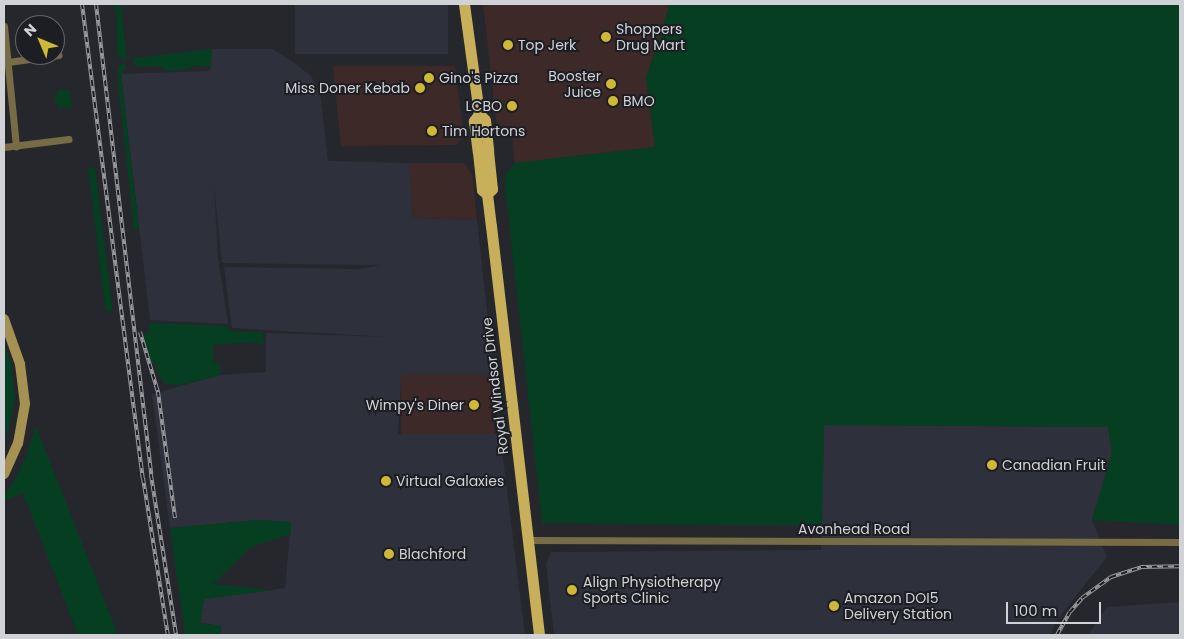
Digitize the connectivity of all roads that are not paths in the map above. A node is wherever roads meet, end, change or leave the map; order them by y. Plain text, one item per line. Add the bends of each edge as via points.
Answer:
1 (464, 4) edge
2 (4, 26) edge
3 (5, 52) edge
4 (15, 61) edge
5 (8, 62) junction
6 (69, 139) dead end
7 (16, 146) junction
8 (4, 147) edge
9 (4, 319) edge
10 (4, 474) edge
11 (527, 540) junction
12 (1180, 542) edge
13 (539, 635) edge

1 - 11 main road, Royal Windsor Drive via 479,114 474,121 482,190 487,194
2 - 3 street
3 - 5 street
4 - 5 street
5 - 7 street
6 - 7 street
7 - 8 street
9 - 10 street via 20,364 25,404 18,443
11 - 12 street, Avonhead Road
11 - 13 main road, Royal Windsor Drive

